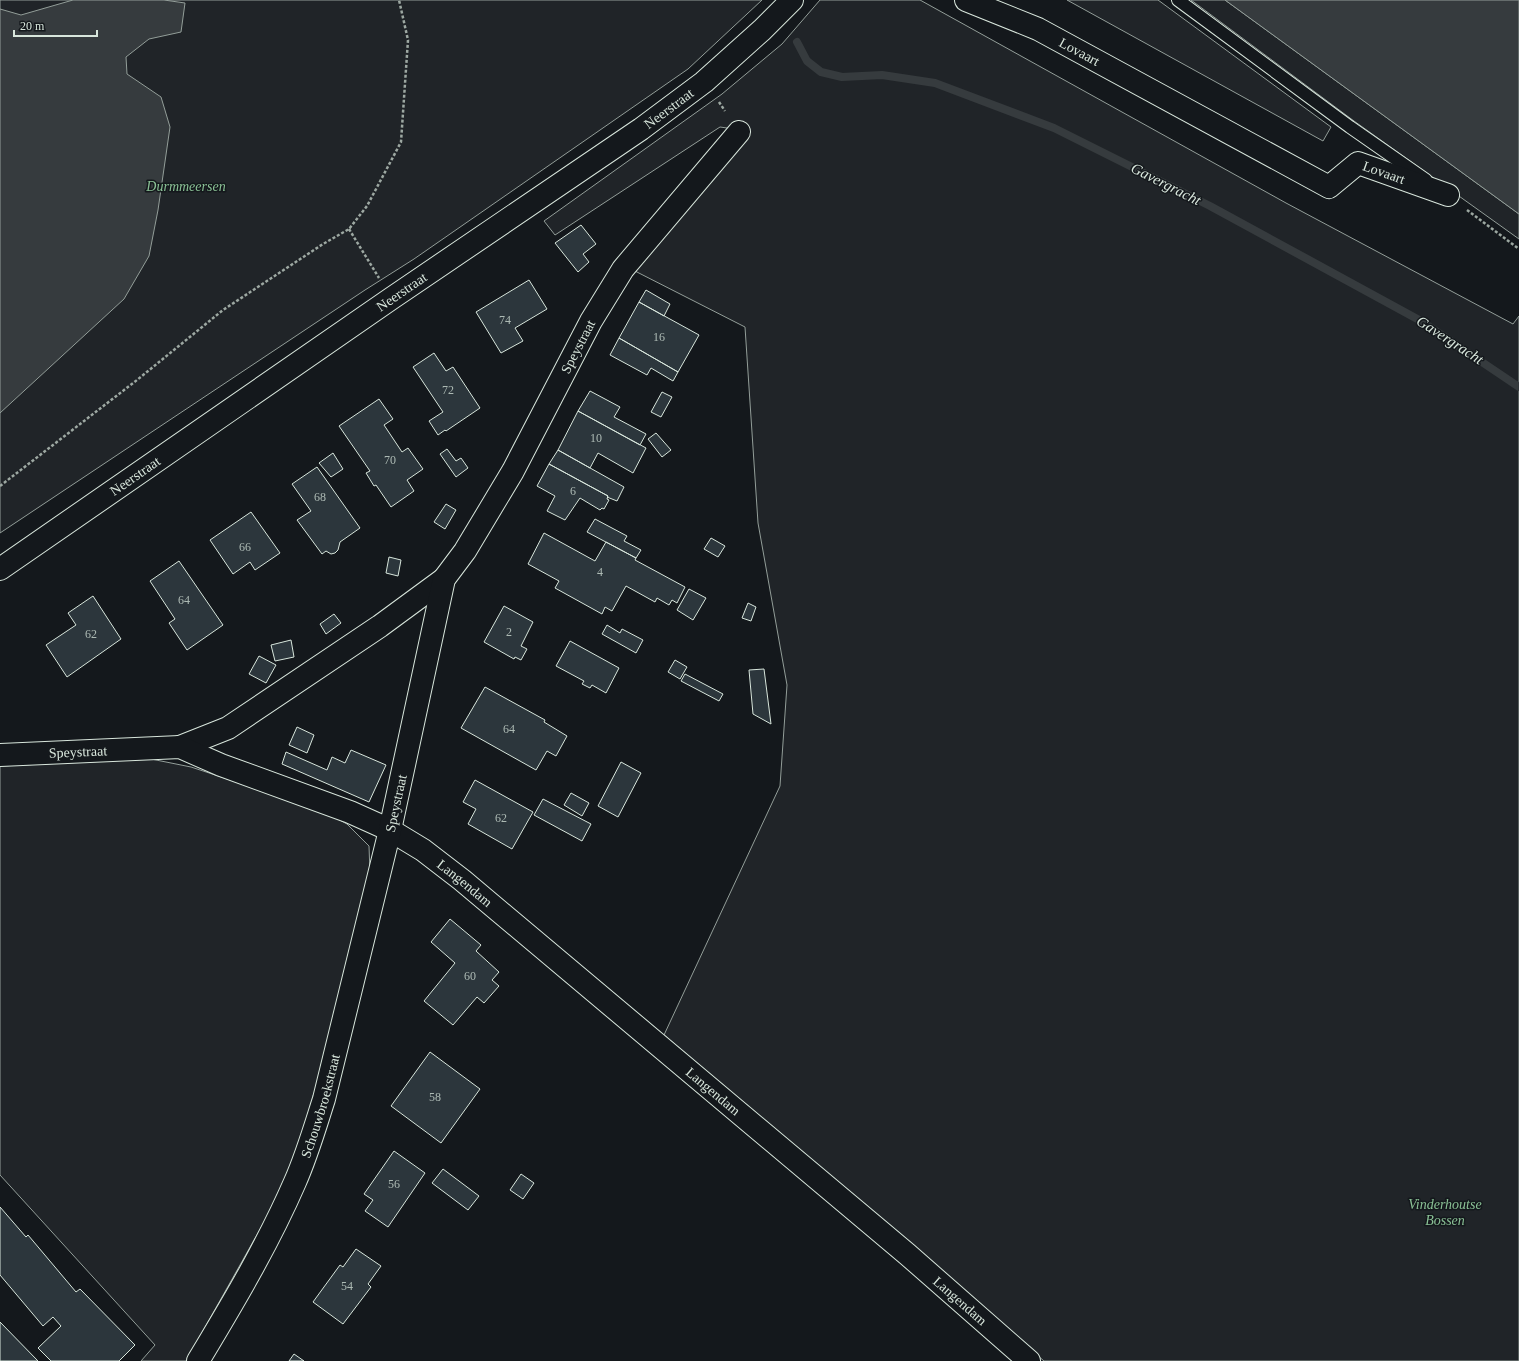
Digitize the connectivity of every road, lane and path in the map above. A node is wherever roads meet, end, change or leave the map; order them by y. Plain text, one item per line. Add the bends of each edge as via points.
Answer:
1 (399, 0) edge
2 (792, 0) edge
3 (966, 0) edge
4 (1178, 0) edge
5 (739, 132) dead end
6 (1448, 195) junction
7 (350, 229) junction
8 (1519, 249) edge
9 (392, 298) junction
10 (0, 486) edge
11 (0, 569) edge
12 (444, 579) junction
13 (180, 746) junction
14 (0, 755) edge
15 (390, 830) junction
16 (198, 1361) edge
17 (1029, 1361) edge

1 - 7 path via 408,40 401,142 368,206
2 - 9 street, Neerstraat via 704,82 648,124
3 - 6 street, Lovaart via 1038,29 1328,187 1358,163
4 - 6 lane, Lovaart
5 - 12 street, Speystraat via 623,269 591,321 513,471 465,551
6 - 8 path
7 - 9 path
7 - 10 path via 223,310
9 - 11 street, Neerstraat
12 - 13 street, Speystraat via 380,626 228,728
12 - 15 street, Speystraat
13 - 14 street, Speystraat
13 - 15 street, Speystraat via 220,765 350,812
15 - 16 street, Schouwbroekstraat via 312,1139 275,1223
15 - 17 street, Langendam via 423,850 462,880 907,1254

